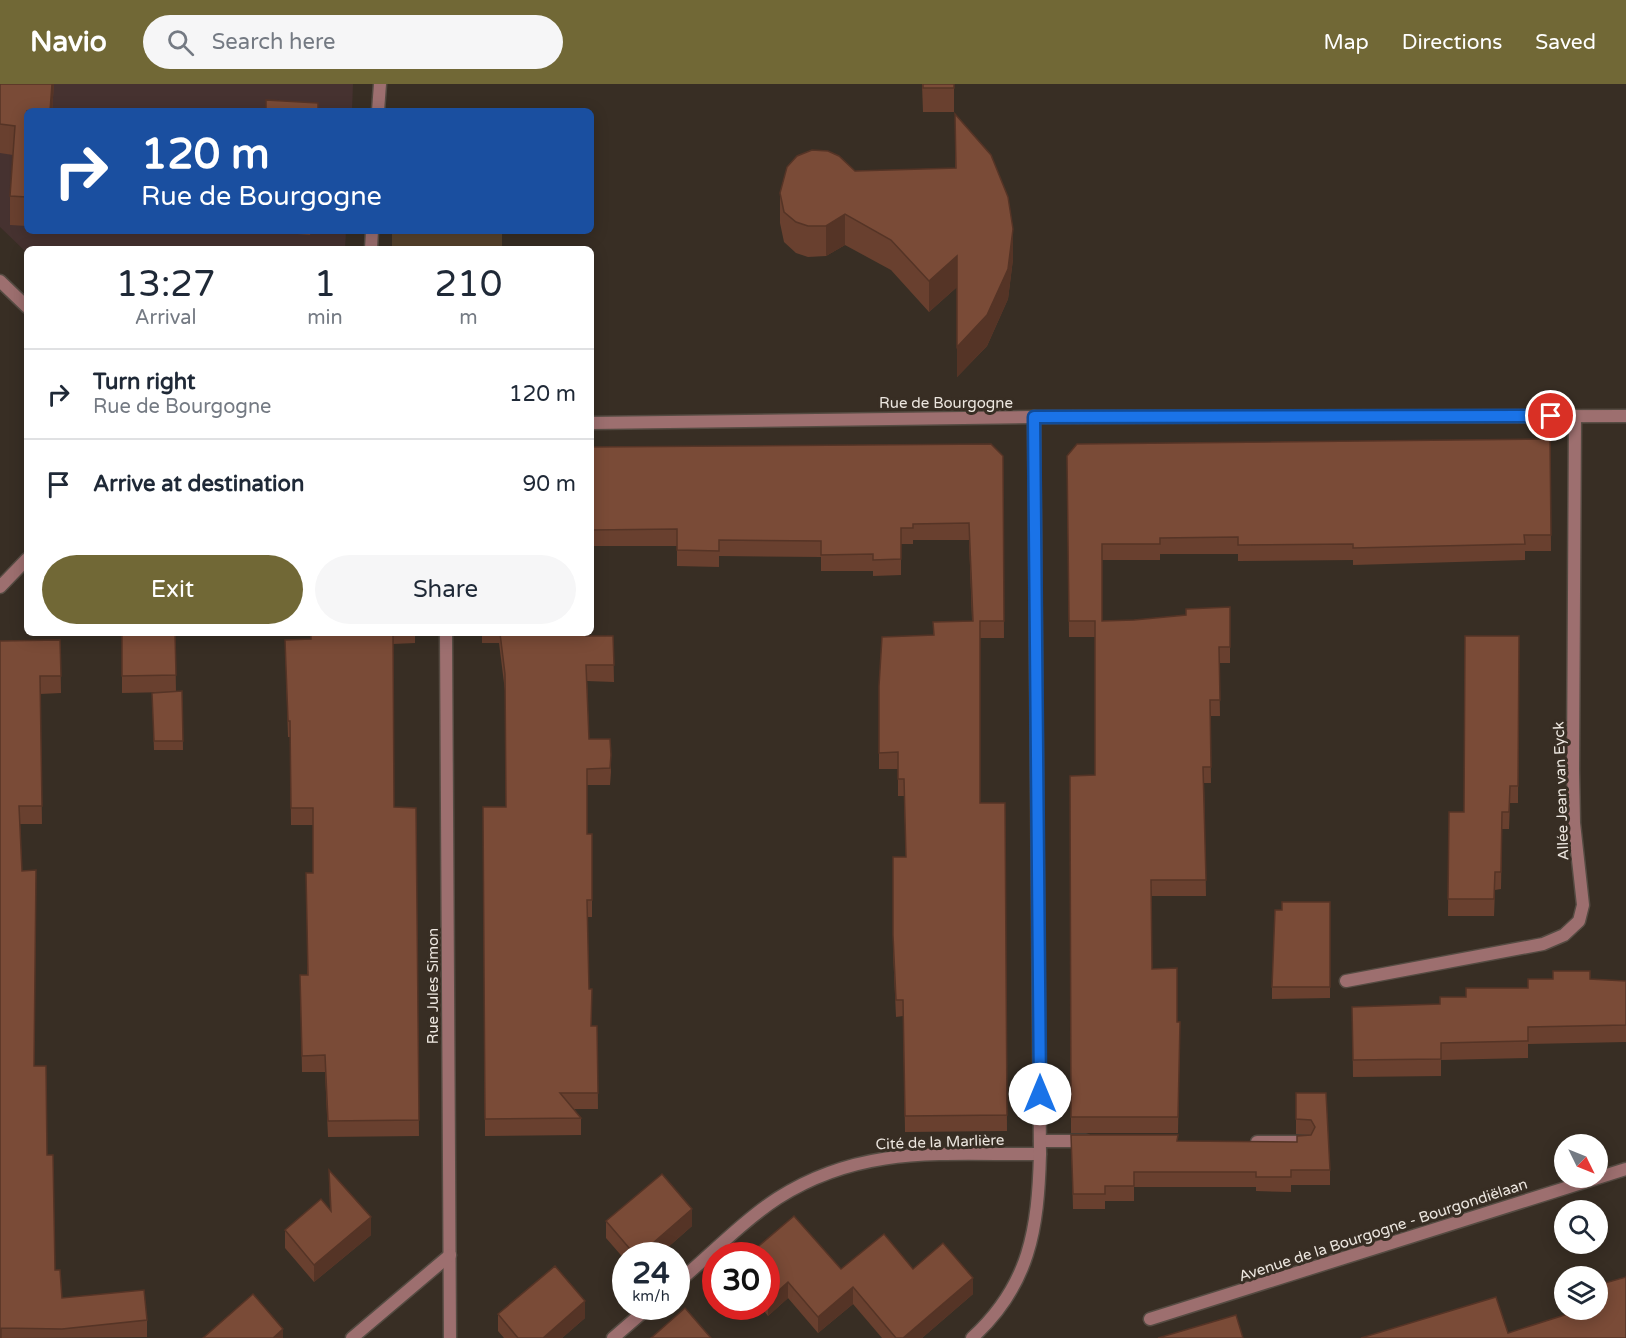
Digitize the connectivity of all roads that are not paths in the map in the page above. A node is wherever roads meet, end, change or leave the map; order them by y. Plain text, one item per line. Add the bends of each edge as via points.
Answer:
1 (380, 84) edge
2 (378, 108) edge
3 (0, 280) edge
4 (24, 304) edge
5 (1575, 416) junction
6 (1626, 416) edge
7 (1034, 417) junction
8 (594, 423) edge
9 (24, 562) edge
10 (0, 587) edge
11 (446, 636) edge
12 (1346, 981) dead end
13 (1040, 1141) junction
14 (1098, 1141) edge
15 (1249, 1142) edge
16 (1306, 1142) edge
17 (1040, 1154) junction
18 (1626, 1169) edge
19 (450, 1255) junction
20 (690, 1272) edge
21 (1150, 1319) dead end
22 (634, 1320) edge
23 (352, 1338) edge
24 (450, 1338) edge
25 (613, 1338) edge
26 (972, 1338) edge

1 - 2 street
3 - 4 street
5 - 6 street, Rue de Bourgogne
5 - 7 street, Rue de Bourgogne
5 - 12 street, Allée Jean van Eyck via 1573,770 1574,823 1584,905 1579,921 1564,935 1544,944
7 - 8 street, Rue de Bourgogne
7 - 13 street
9 - 10 street
11 - 19 street, Rue Jules Simon
13 - 14 street
13 - 17 street
15 - 16 street
17 - 20 street, Cité de la Marlière via 911,1155 837,1168 775,1200
17 - 26 street via 1037,1219 1018,1282 990,1322
18 - 21 street, Avenue de la Bourgogne - Bourgondiëlaan
19 - 23 street
19 - 24 street, Rue Jules Simon
22 - 25 street

